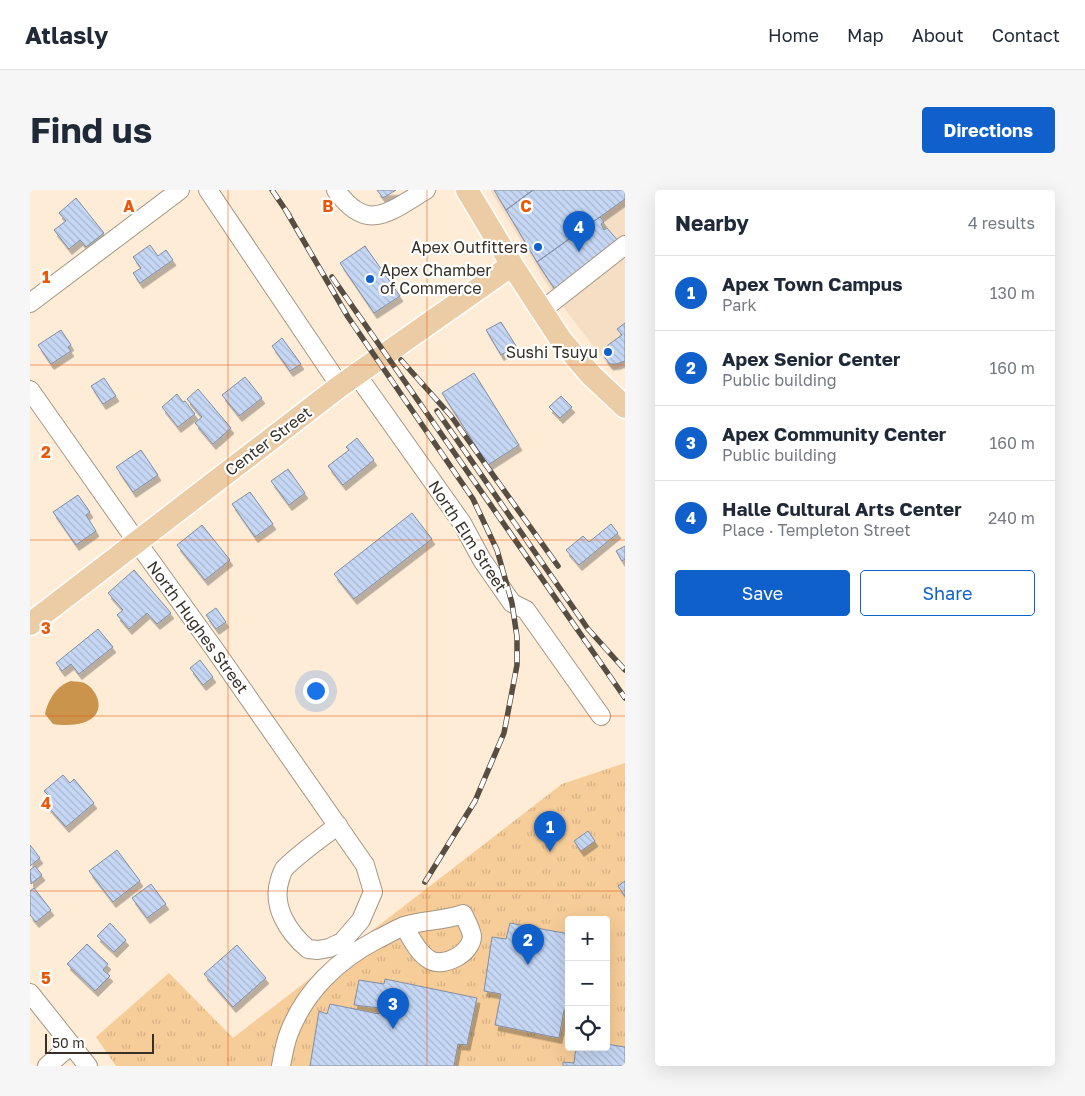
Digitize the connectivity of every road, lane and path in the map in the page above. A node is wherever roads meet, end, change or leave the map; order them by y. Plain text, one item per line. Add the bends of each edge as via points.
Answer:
1 (180, 190) edge
2 (208, 190) edge
3 (336, 190) edge
4 (426, 190) edge
5 (467, 190) edge
6 (625, 245) edge
7 (512, 265) junction
8 (30, 303) edge
9 (541, 311) junction
10 (349, 380) junction
11 (30, 390) edge
12 (625, 407) edge
13 (137, 542) junction
14 (30, 624) edge
15 (601, 716) dead end
16 (338, 825) junction
17 (404, 926) dead end
18 (30, 993) edge
19 (71, 1045) junction
20 (47, 1066) edge
21 (88, 1066) edge
22 (281, 1066) edge

1 - 8 street
2 - 10 street, North Elm Street
3 - 4 street via 355,211 373,217
5 - 7 main road
6 - 9 street
7 - 9 main road
7 - 10 main road, Center Street
9 - 12 main road via 590,375
10 - 13 main road, Center Street
10 - 15 street, North Elm Street via 462,523 482,560 512,603 526,610
11 - 13 street, North Hughes Street
13 - 14 main road, Center Street
13 - 16 street, North Hughes Street
16 - 16 street, North Hughes Street via 365,865 373,892 361,920 342,942 329,948 308,949 282,917 276,889 283,870
17 - 22 street via 358,950 318,984 289,1032
18 - 19 street
19 - 20 street
19 - 21 street

